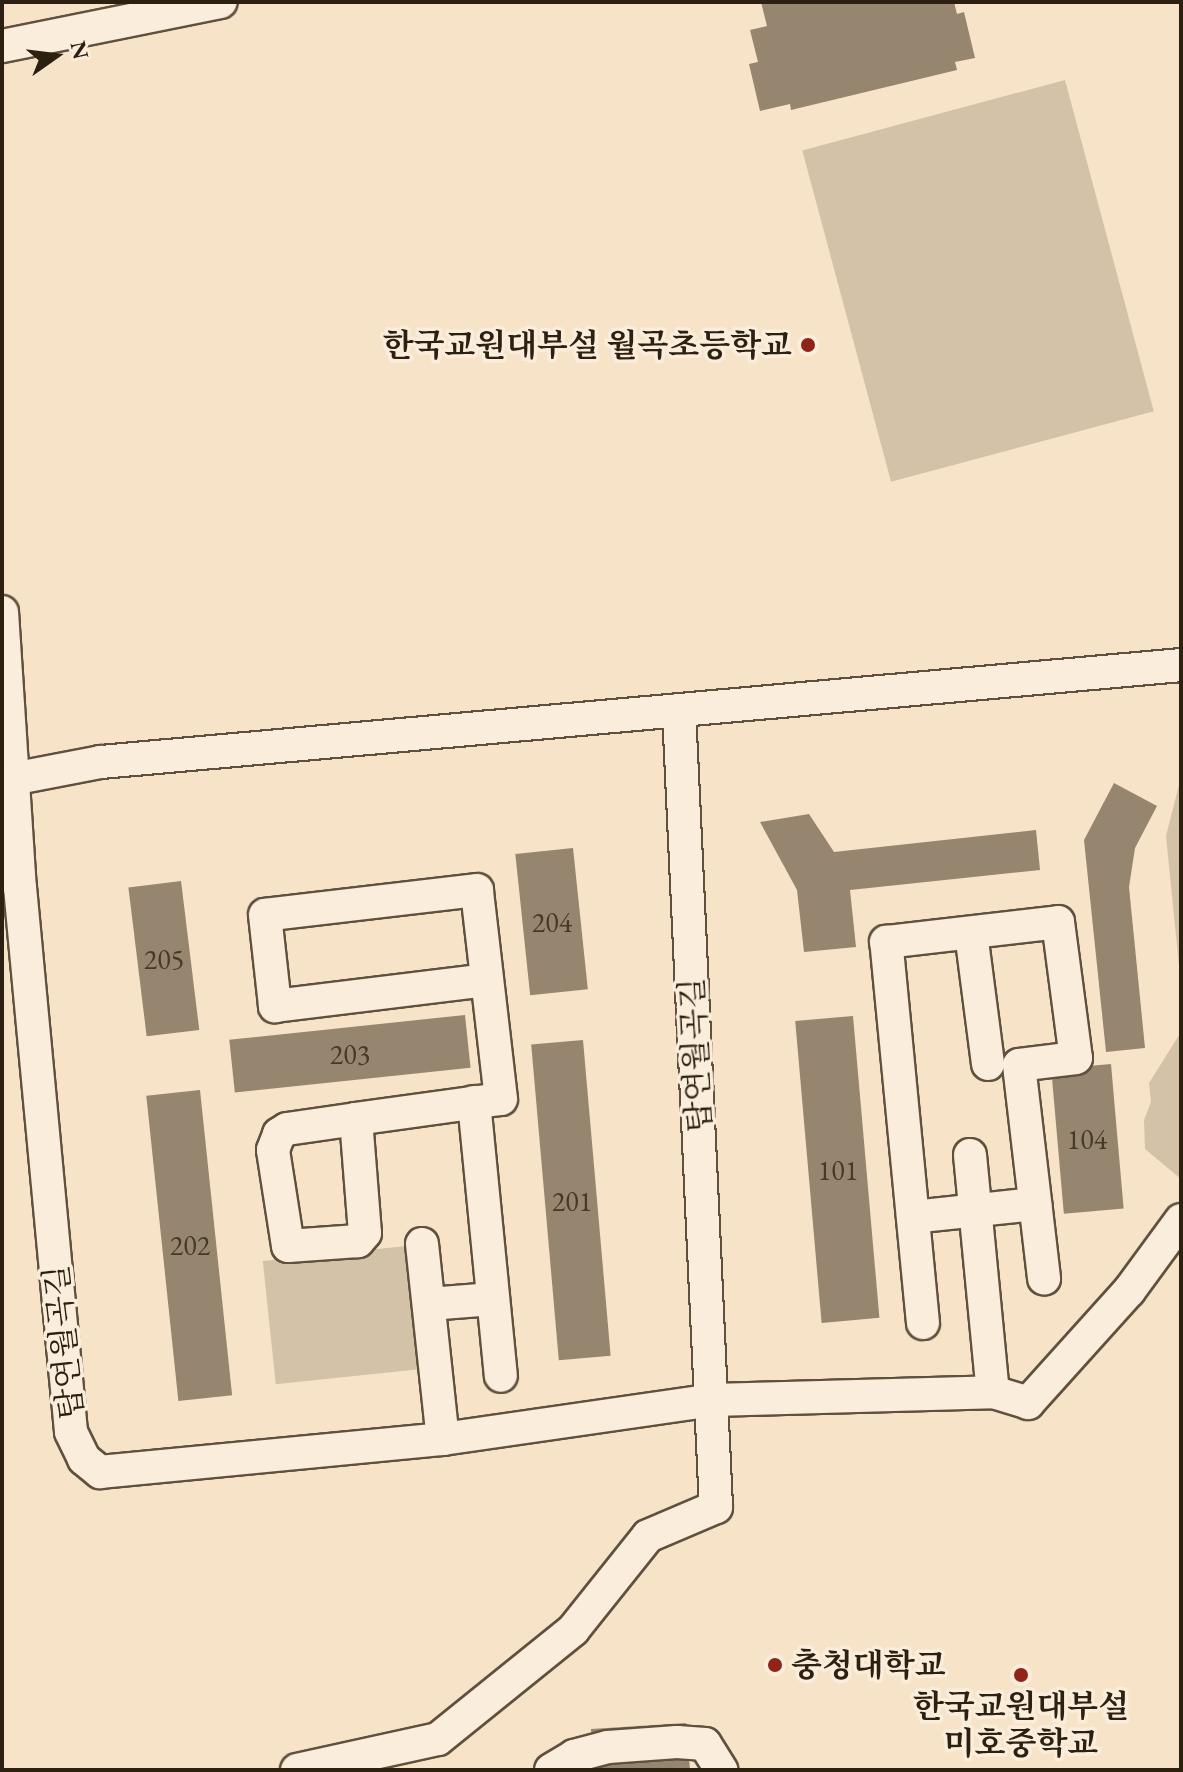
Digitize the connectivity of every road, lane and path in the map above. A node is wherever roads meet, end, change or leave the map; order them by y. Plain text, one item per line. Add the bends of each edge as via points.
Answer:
1 (221, 2) edge
2 (2, 46) edge
3 (2, 612) edge
4 (1181, 665) edge
5 (679, 710) junction
6 (7, 780) edge
7 (971, 933) junction
8 (486, 980) junction
9 (988, 1064) dead end
10 (474, 1102) junction
11 (356, 1119) dead end
12 (970, 1155) dead end
13 (1035, 1204) junction
14 (975, 1210) junction
15 (913, 1217) junction
16 (1181, 1220) edge
17 (422, 1244) dead end
18 (1044, 1279) dead end
19 (493, 1299) junction
20 (429, 1304) junction
21 (923, 1323) dead end
22 (501, 1376) dead end
23 (993, 1392) junction
24 (713, 1400) junction
25 (443, 1439) junction
26 (297, 1770) edge
27 (551, 1770) edge
28 (721, 1770) edge

1 - 2 street
3 - 6 street, 탑연월곡길
4 - 5 street
5 - 6 street via 101,762
5 - 24 street, 탑연월곡길
6 - 25 street, 탑연월곡길 via 71,1432 84,1459 100,1472 119,1473
7 - 9 street
7 - 13 street via 1058,922 1076,1058 1019,1065
7 - 15 street via 886,942
8 - 8 street via 477,890 265,915 275,1006
8 - 10 street via 501,1099
10 - 11 street
10 - 19 street
12 - 14 street
13 - 14 street
13 - 18 street
14 - 15 street
14 - 23 street
15 - 21 street
16 - 23 street, 탑연월곡길 via 1129,1291 1028,1403
17 - 20 street
19 - 20 street
19 - 22 street
20 - 25 street
23 - 24 street, 탑연월곡길
24 - 25 street, 탑연월곡길
24 - 26 street via 716,1507 648,1536 573,1630 438,1739
27 - 28 street via 574,1756 608,1747 677,1742 705,1744

